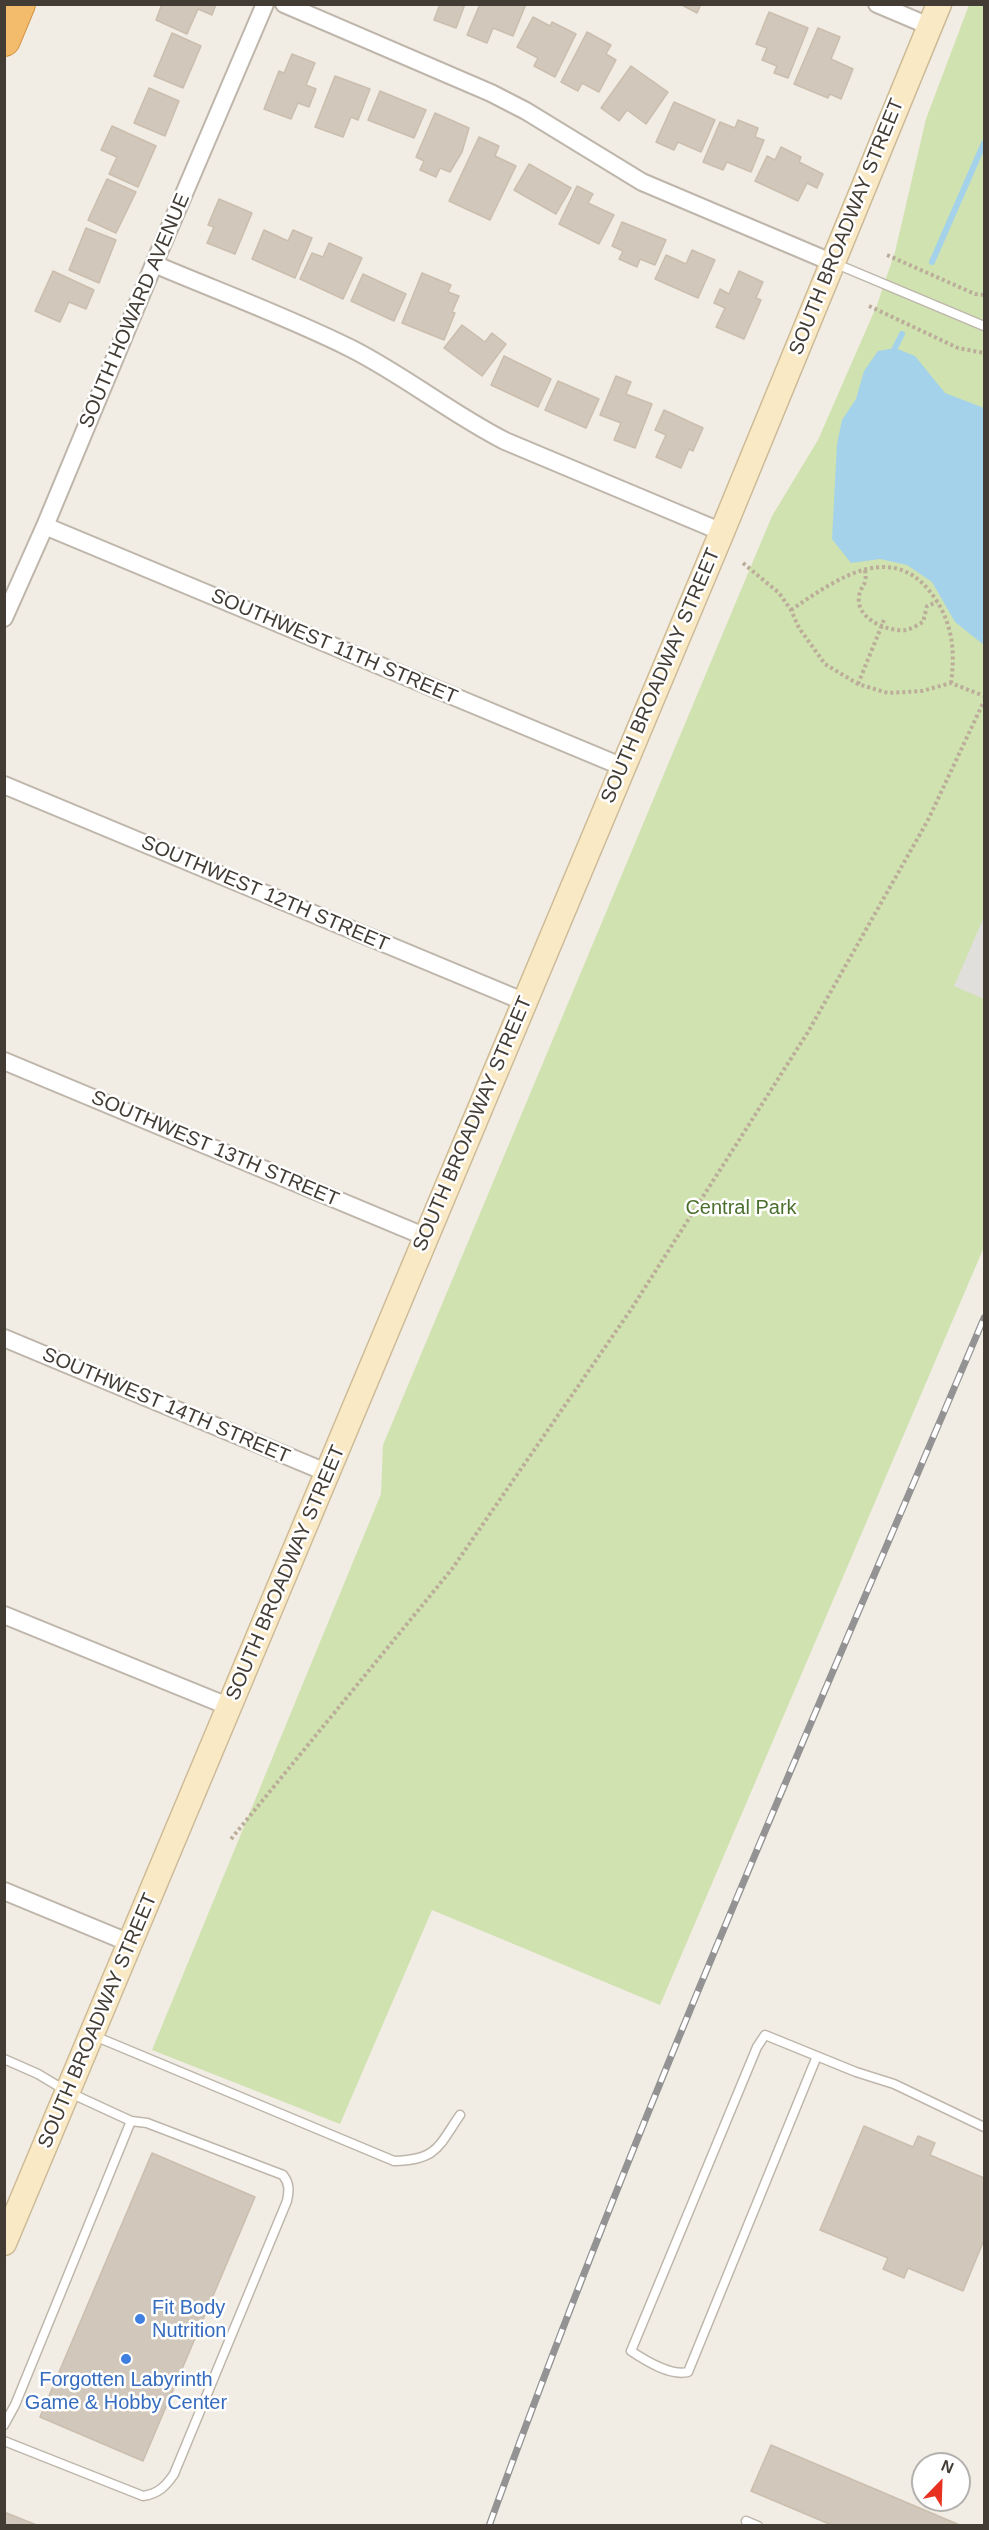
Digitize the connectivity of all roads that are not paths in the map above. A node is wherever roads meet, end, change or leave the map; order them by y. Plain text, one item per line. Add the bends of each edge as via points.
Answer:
1 (19, 4) edge
2 (265, 4) edge
3 (284, 4) edge
4 (877, 4) edge
5 (939, 4) edge
6 (929, 26) junction
7 (4, 40) edge
8 (831, 262) junction
9 (154, 264) junction
10 (984, 326) edge
11 (45, 526) junction
12 (722, 532) junction
13 (4, 618) edge
14 (623, 767) junction
15 (4, 785) edge
16 (525, 1002) junction
17 (4, 1061) edge
18 (426, 1237) junction
19 (4, 1338) edge
20 (328, 1473) junction
21 (4, 1615) edge
22 (230, 1707) junction
23 (4, 1891) edge
24 (130, 1943) junction
25 (92, 2035) junction
26 (817, 2056) junction
27 (4, 2059) edge
28 (68, 2092) junction
29 (460, 2115) dead end
30 (132, 2121) junction
31 (984, 2127) edge
32 (4, 2243) edge
33 (4, 2425) edge
34 (4, 2441) edge
35 (746, 2521) dead end
36 (758, 2526) edge

1 - 7 highway
2 - 9 street, SOUTH HOWARD AVENUE
3 - 8 street via 491,93 642,182
4 - 6 street
5 - 6 main road, SOUTH BROADWAY STREET
6 - 8 main road, SOUTH BROADWAY STREET
8 - 10 lane
8 - 12 main road, SOUTH BROADWAY STREET
9 - 11 street, SOUTH HOWARD AVENUE
9 - 12 street via 351,349 505,441
11 - 13 street, SOUTH HOWARD AVENUE
11 - 14 street, SOUTHWEST 11TH STREET
12 - 14 main road, SOUTH BROADWAY STREET
14 - 16 main road, SOUTH BROADWAY STREET
15 - 16 street, SOUTHWEST 12TH STREET
16 - 18 main road, SOUTH BROADWAY STREET
17 - 18 street, SOUTHWEST 13TH STREET
18 - 20 main road, SOUTH BROADWAY STREET
19 - 20 street, SOUTHWEST 14TH STREET
20 - 22 main road, SOUTH BROADWAY STREET
21 - 22 street
22 - 24 main road, SOUTH BROADWAY STREET
23 - 24 street
24 - 25 main road, SOUTH BROADWAY STREET
25 - 28 main road, SOUTH BROADWAY STREET
25 - 29 lane via 394,2160 426,2157 436,2150
26 - 26 lane via 765,2035 757,2047 631,2351 642,2358 679,2374 688,2372
26 - 31 lane via 894,2084
27 - 28 lane
28 - 30 lane
28 - 32 main road, SOUTH BROADWAY STREET
30 - 33 lane
30 - 34 lane via 147,2123 283,2175 288,2181 287,2201 174,2474 161,2490 143,2496
35 - 36 lane

